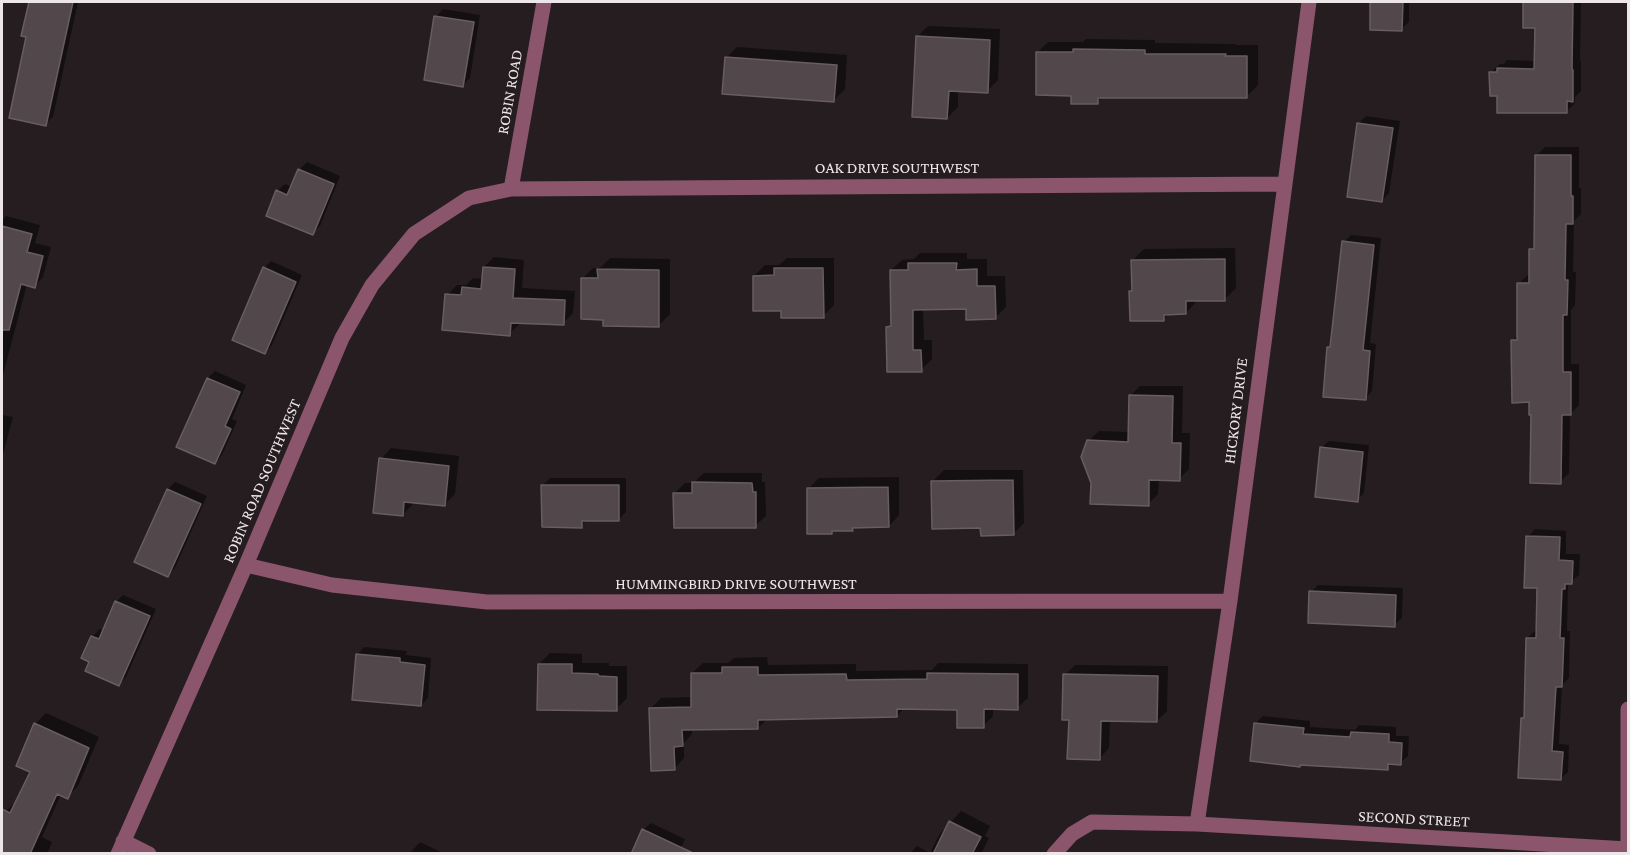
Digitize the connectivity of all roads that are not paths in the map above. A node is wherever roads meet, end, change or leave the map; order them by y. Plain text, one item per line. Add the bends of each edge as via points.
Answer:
1 (544, 2) edge
2 (1309, 2) edge
3 (1284, 184) junction
4 (511, 189) junction
5 (246, 565) junction
6 (1230, 601) junction
7 (1629, 709) edge
8 (1197, 824) junction
9 (120, 847) edge
10 (1628, 849) edge
11 (149, 854) edge
12 (1054, 854) edge

1 - 4 street, ROBIN ROAD
2 - 3 street, HICKORY DRIVE
3 - 4 street, OAK DRIVE SOUTHWEST
3 - 6 street, HICKORY DRIVE
4 - 5 street, ROBIN ROAD SOUTHWEST via 468,198 414,234 372,285 342,338
5 - 6 street, HUMMINGBIRD DRIVE SOUTHWEST via 332,585 487,603
5 - 9 street, ROBIN ROAD SOUTHWEST
6 - 8 street, HICKORY DRIVE
7 - 10 street
8 - 10 street, SECOND STREET
8 - 12 street, SECOND STREET via 1092,822 1072,834
9 - 11 street

